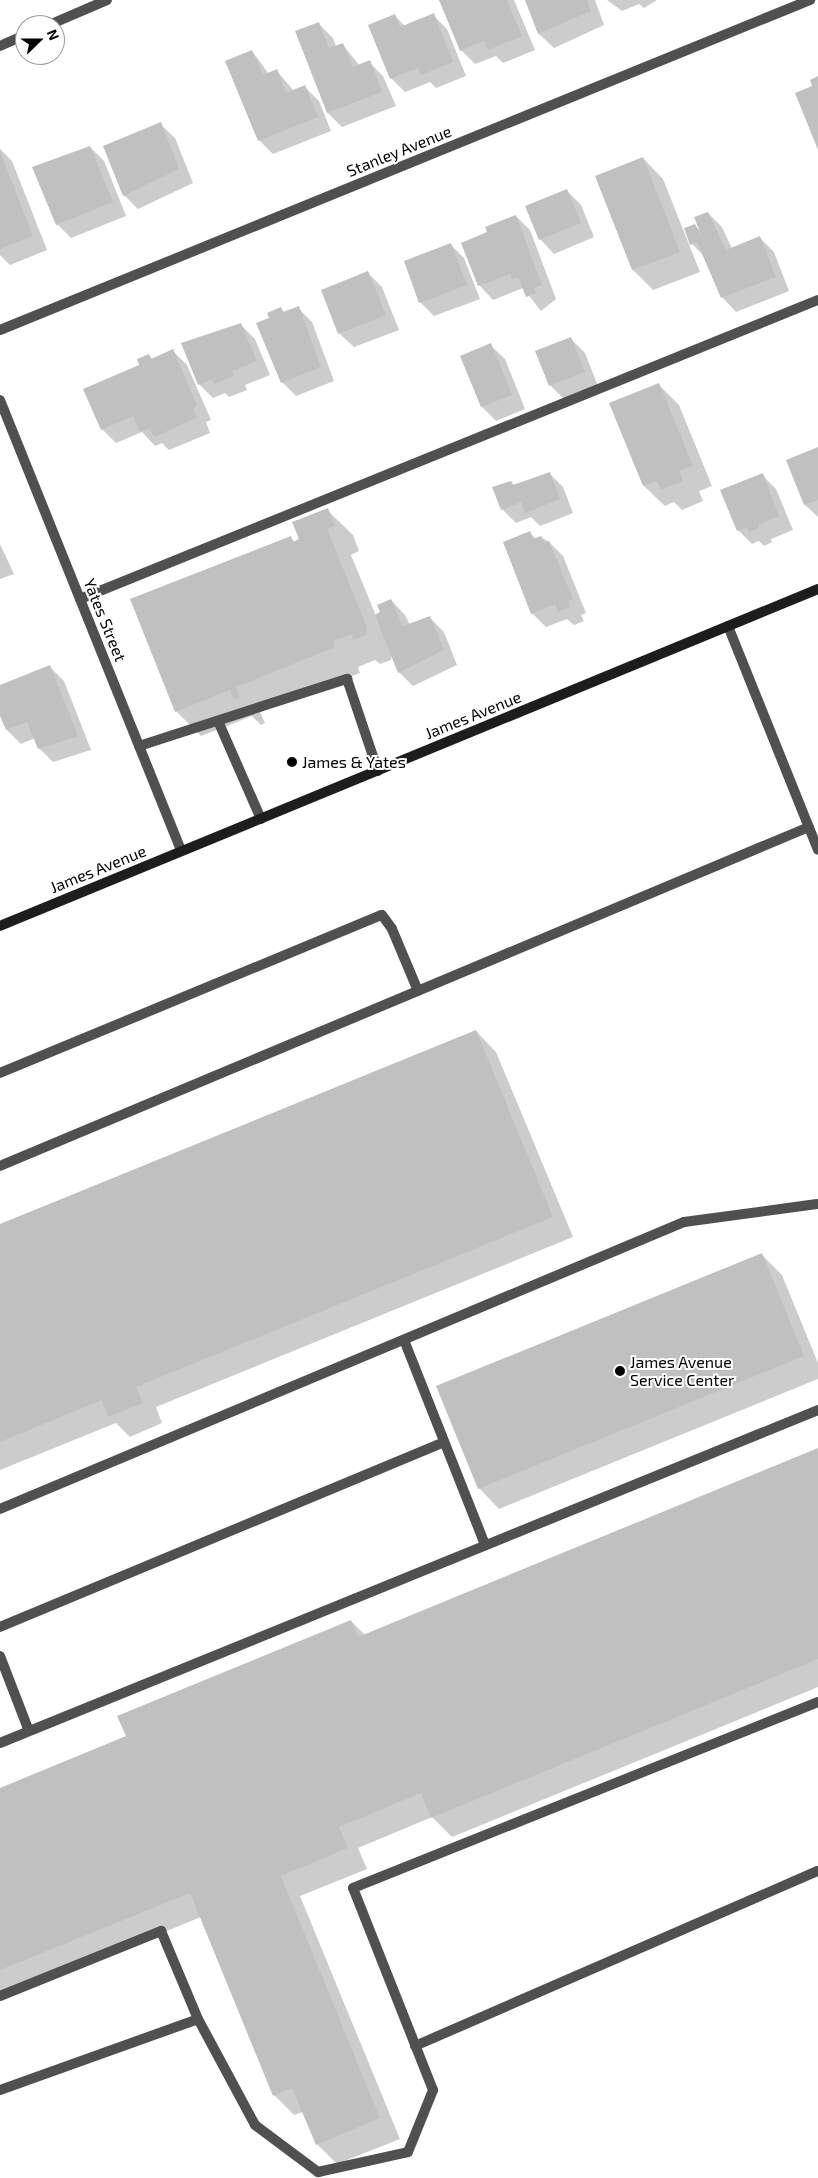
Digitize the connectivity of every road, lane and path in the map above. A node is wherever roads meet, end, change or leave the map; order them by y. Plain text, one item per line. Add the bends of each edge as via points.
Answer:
1 (107, 0) edge
2 (810, 0) edge
3 (65, 18) edge
4 (15, 39) edge
5 (0, 46) edge
6 (818, 300) edge
7 (0, 330) edge
8 (0, 400) edge
9 (818, 589) edge
10 (80, 599) junction
11 (728, 626) junction
12 (218, 721) junction
13 (139, 746) junction
14 (378, 771) junction
15 (262, 819) junction
16 (809, 827) junction
17 (818, 850) edge
18 (181, 852) junction
19 (0, 926) edge
20 (418, 991) junction
21 (0, 1073) edge
22 (0, 1166) edge
23 (818, 1205) edge
24 (404, 1340) junction
25 (818, 1410) edge
26 (444, 1442) junction
27 (0, 1510) edge
28 (485, 1546) junction
29 (0, 1627) edge
30 (0, 1656) edge
31 (818, 1702) edge
32 (30, 1731) junction
33 (0, 1743) edge
34 (818, 1871) edge
35 (0, 1996) edge
36 (198, 2019) junction
37 (415, 2046) junction
38 (0, 2090) edge

1 - 3 street
2 - 7 street, Stanley Avenue
4 - 5 street
6 - 10 street
8 - 10 street, Yates Street
9 - 11 main road, James Avenue
10 - 13 street, Yates Street
11 - 14 main road, James Avenue
11 - 16 street
12 - 13 street
12 - 14 street via 347,679
12 - 15 street
13 - 18 street, Yates Street
14 - 15 main road, James Avenue
15 - 18 main road, James Avenue
16 - 17 street
16 - 20 street
18 - 19 main road, James Avenue
20 - 21 street via 392,928 382,915
20 - 22 street
23 - 24 street via 684,1222
24 - 26 street
24 - 27 street
25 - 28 street
26 - 28 street
26 - 29 street
28 - 32 street
30 - 32 street
31 - 37 street via 352,1888
32 - 33 street
34 - 37 street
35 - 36 street via 161,1931
36 - 37 street via 255,2125 318,2172 408,2152 432,2090
36 - 38 street

